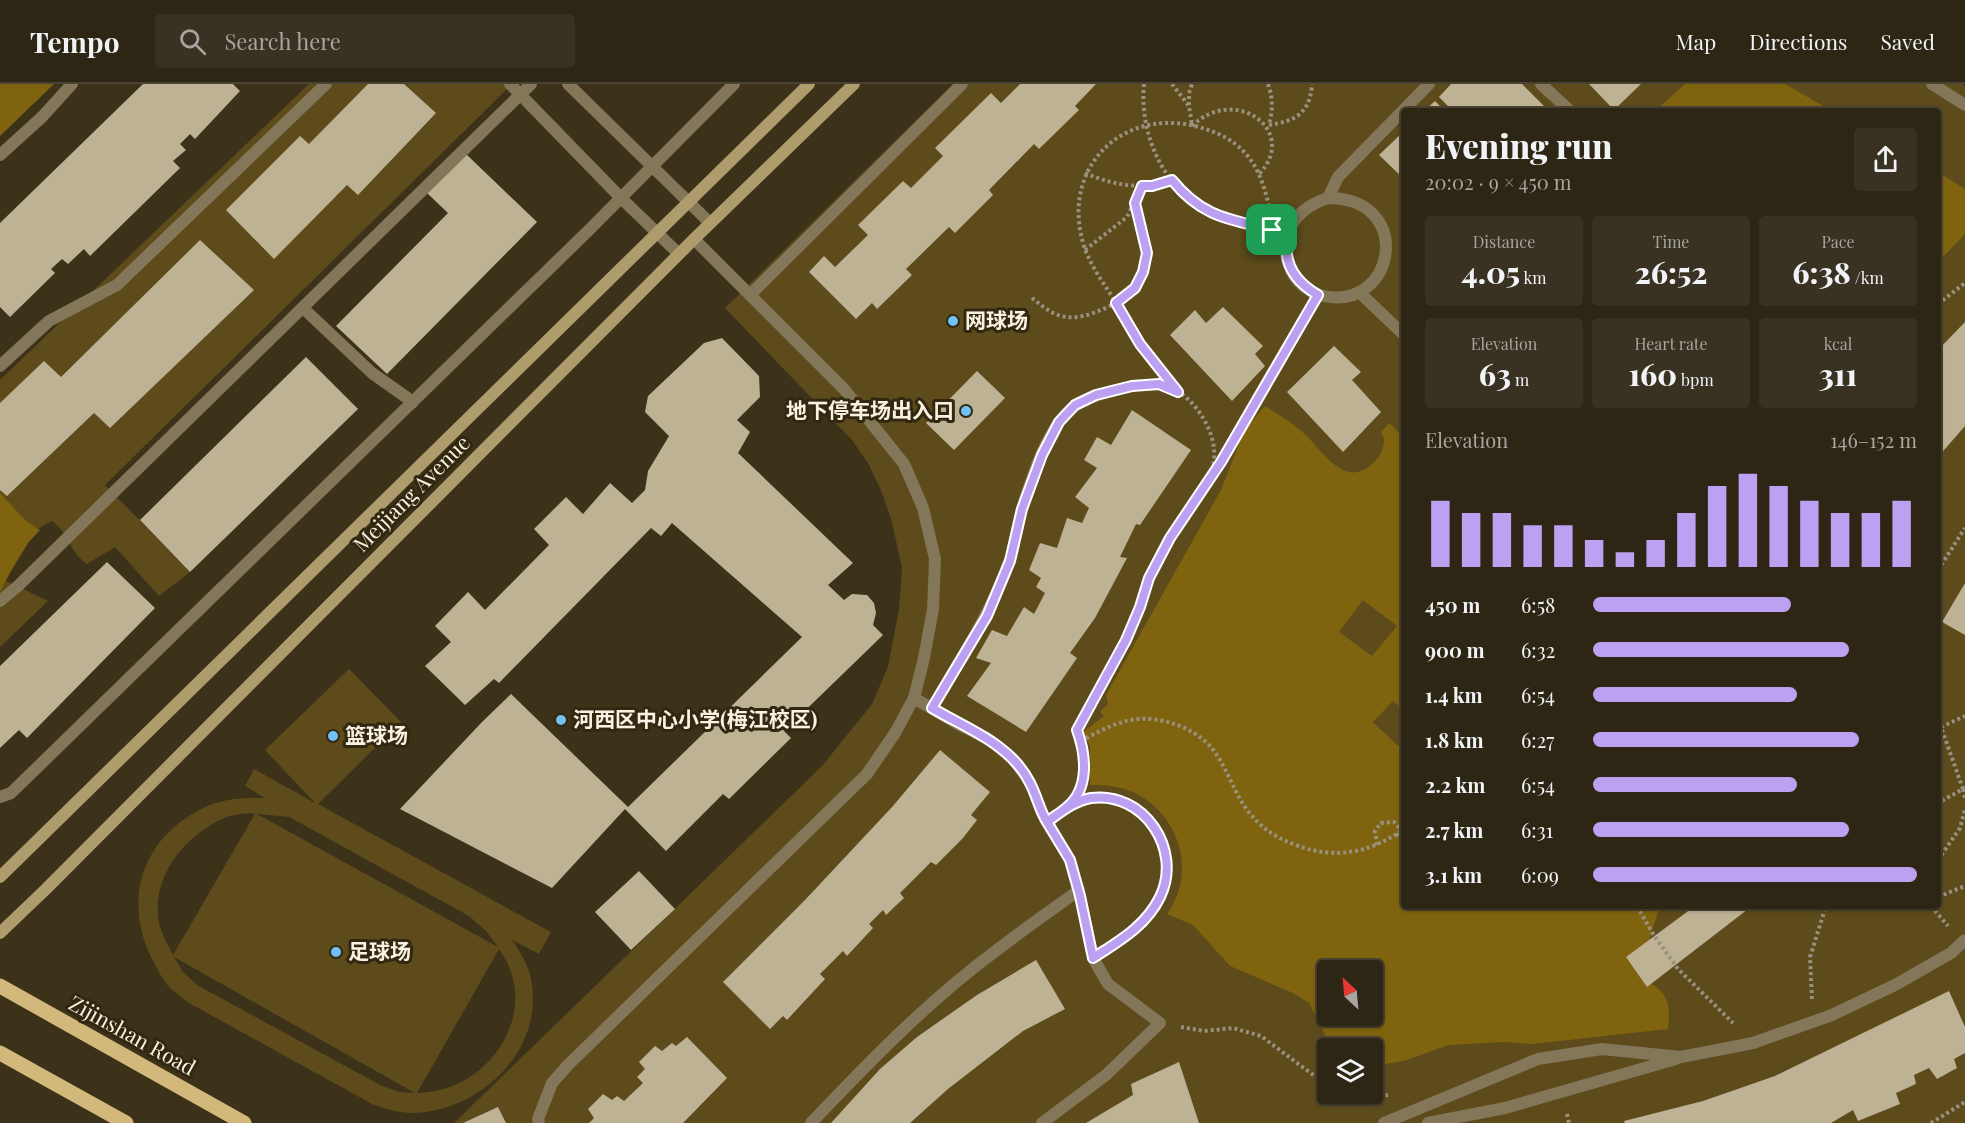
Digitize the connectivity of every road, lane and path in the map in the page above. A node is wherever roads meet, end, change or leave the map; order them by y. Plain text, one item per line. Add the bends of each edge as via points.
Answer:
1 (72, 84) edge
2 (326, 84) edge
3 (510, 84) edge
4 (531, 84) edge
5 (568, 84) edge
6 (734, 84) edge
7 (809, 84) edge
8 (854, 84) edge
9 (962, 84) edge
10 (1144, 84) edge
11 (1172, 84) edge
12 (1192, 84) edge
13 (1268, 84) edge
14 (1312, 84) edge
15 (1429, 84) edge
16 (1541, 84) edge
17 (1932, 84) edge
18 (520, 95) junction
19 (1965, 105) edge
20 (1189, 106) junction
21 (1406, 108) edge
22 (1567, 108) edge
23 (1201, 111) dead end
24 (1401, 113) edge
25 (1264, 114) dead end
26 (1146, 125) junction
27 (1269, 125) junction
28 (1192, 126) junction
29 (0, 155) edge
30 (652, 167) junction
31 (1085, 174) junction
32 (1259, 174) junction
33 (1172, 180) junction
34 (1142, 186) junction
35 (621, 198) junction
36 (1328, 198) junction
37 (689, 202) junction
38 (1135, 203) junction
39 (710, 223) junction
40 (657, 233) junction
41 (694, 239) junction
42 (1085, 250) junction
43 (680, 254) junction
44 (1965, 283) edge
45 (1359, 292) junction
46 (750, 295) junction
47 (1318, 295) junction
48 (1032, 298) dead end
49 (1941, 302) edge
50 (1116, 303) junction
51 (303, 308) junction
52 (1401, 332) edge
53 (0, 366) edge
54 (1132, 386) joint
55 (1178, 392) junction
56 (413, 402) junction
57 (1213, 473) junction
58 (1965, 528) edge
59 (1941, 565) edge
60 (0, 601) edge
61 (914, 698) junction
62 (932, 708) junction
63 (1965, 716) edge
64 (1941, 725) edge
65 (1941, 731) edge
66 (1081, 741) junction
67 (1963, 789) junction
68 (0, 797) edge
69 (1965, 798) edge
70 (1941, 801) edge
71 (1069, 807) junction
72 (1965, 810) edge
73 (1047, 822) junction
74 (1401, 828) edge
75 (1401, 831) edge
76 (1396, 834) junction
77 (1401, 837) edge
78 (1377, 844) junction
79 (1941, 856) edge
80 (0, 877) edge
81 (1965, 886) edge
82 (1078, 890) junction
83 (1941, 896) edge
84 (1639, 909) edge
85 (1825, 909) edge
86 (0, 933) edge
87 (1964, 944) edge
88 (1093, 958) junction
89 (0, 986) edge
90 (1814, 1022) junction
91 (1160, 1023) junction
92 (1753, 1043) junction
93 (0, 1053) edge
94 (1682, 1057) junction
95 (1317, 1078) edge
96 (1965, 1102) edge
97 (126, 1123) edge
98 (244, 1123) edge
99 (539, 1123) edge
100 (811, 1123) edge
101 (1042, 1123) edge
102 (1384, 1123) edge
103 (1428, 1123) edge
104 (1931, 1123) edge

1 - 29 street
2 - 53 street via 117,285 49,321
3 - 18 street
4 - 18 street
5 - 30 street
6 - 30 street
7 - 37 street, Meijiang Avenue
8 - 39 street, Meijiang Avenue
9 - 46 street
10 - 26 path
11 - 20 path
12 - 20 path
13 - 27 path via 1272,94
14 - 27 path via 1311,99 1298,117
15 - 21 street
16 - 22 street
17 - 19 street
18 - 35 street
18 - 51 street
20 - 28 path
23 - 28 path
24 - 36 street via 1338,177
25 - 27 path
26 - 28 path
26 - 31 path via 1107,145
26 - 33 path via 1155,153
27 - 32 path via 1272,142
28 - 32 path via 1218,133 1236,145
30 - 35 street
30 - 37 street
31 - 34 path
31 - 42 path via 1078,206
32 - 33 path via 1272,230 1212,214
33 - 34 path
34 - 38 path
35 - 40 street
35 - 56 street
36 - 45 street via 1345,198 1360,204 1383,228 1385,261 1378,276
36 - 47 street via 1312,203 1299,214 1286,243 1293,275
37 - 39 street
37 - 40 street, Meijiang Avenue
38 - 42 path via 1127,217
38 - 50 path via 1147,253 1135,288
39 - 41 street, Meijiang Avenue
40 - 43 street
40 - 80 street, Meijiang Avenue
41 - 43 street, Meijiang Avenue
41 - 46 street
42 - 50 path
43 - 86 street, Meijiang Avenue
44 - 49 path
45 - 47 street via 1335,298
45 - 52 street
46 - 61 street via 844,388 904,464 923,507 935,559 933,609
47 - 57 path
48 - 50 path via 1062,316 1090,314
50 - 55 path via 1140,344
51 - 56 street via 372,374
51 - 60 street
54 - 55 path via 1159,384
54 - 62 street via 1075,405 1059,422 1042,455 1022,509 1010,561 987,616
55 - 57 path via 1203,417 1214,449
56 - 68 street via 12,793
57 - 66 path via 1149,578 1126,640 1077,730
58 - 59 path
61 - 62 street
61 - 99 street via 867,774 552,1083
62 - 73 street via 987,738 1012,758 1030,782
63 - 64 path
65 - 67 path
66 - 71 path via 1085,772 1081,788
66 - 78 path via 1125,721 1168,722 1199,737 1213,750 1248,812 1274,836 1307,849 1337,854
67 - 69 path
67 - 70 path
71 - 73 path
71 - 88 path via 1093,798 1131,805 1153,824 1166,856 1164,887 1152,910 1139,927
72 - 79 path via 1960,828
73 - 82 street via 1070,860
74 - 78 path via 1394,822 1380,823 1375,831
75 - 76 path
76 - 77 path
76 - 78 path
81 - 83 path
82 - 88 street
82 - 100 street via 996,950 927,1008 867,1063
84 - 92 path via 1678,969
85 - 90 path via 1810,957
87 - 90 street via 1897,984
88 - 91 street via 1108,984
89 - 98 main road, Zijinshan Road
90 - 92 street
91 - 95 path via 1204,1031 1233,1028 1261,1036
91 - 101 street via 1106,1075
92 - 94 street
93 - 97 main road
94 - 102 street via 1602,1049 1538,1059
94 - 103 street via 1505,1108
96 - 104 path

